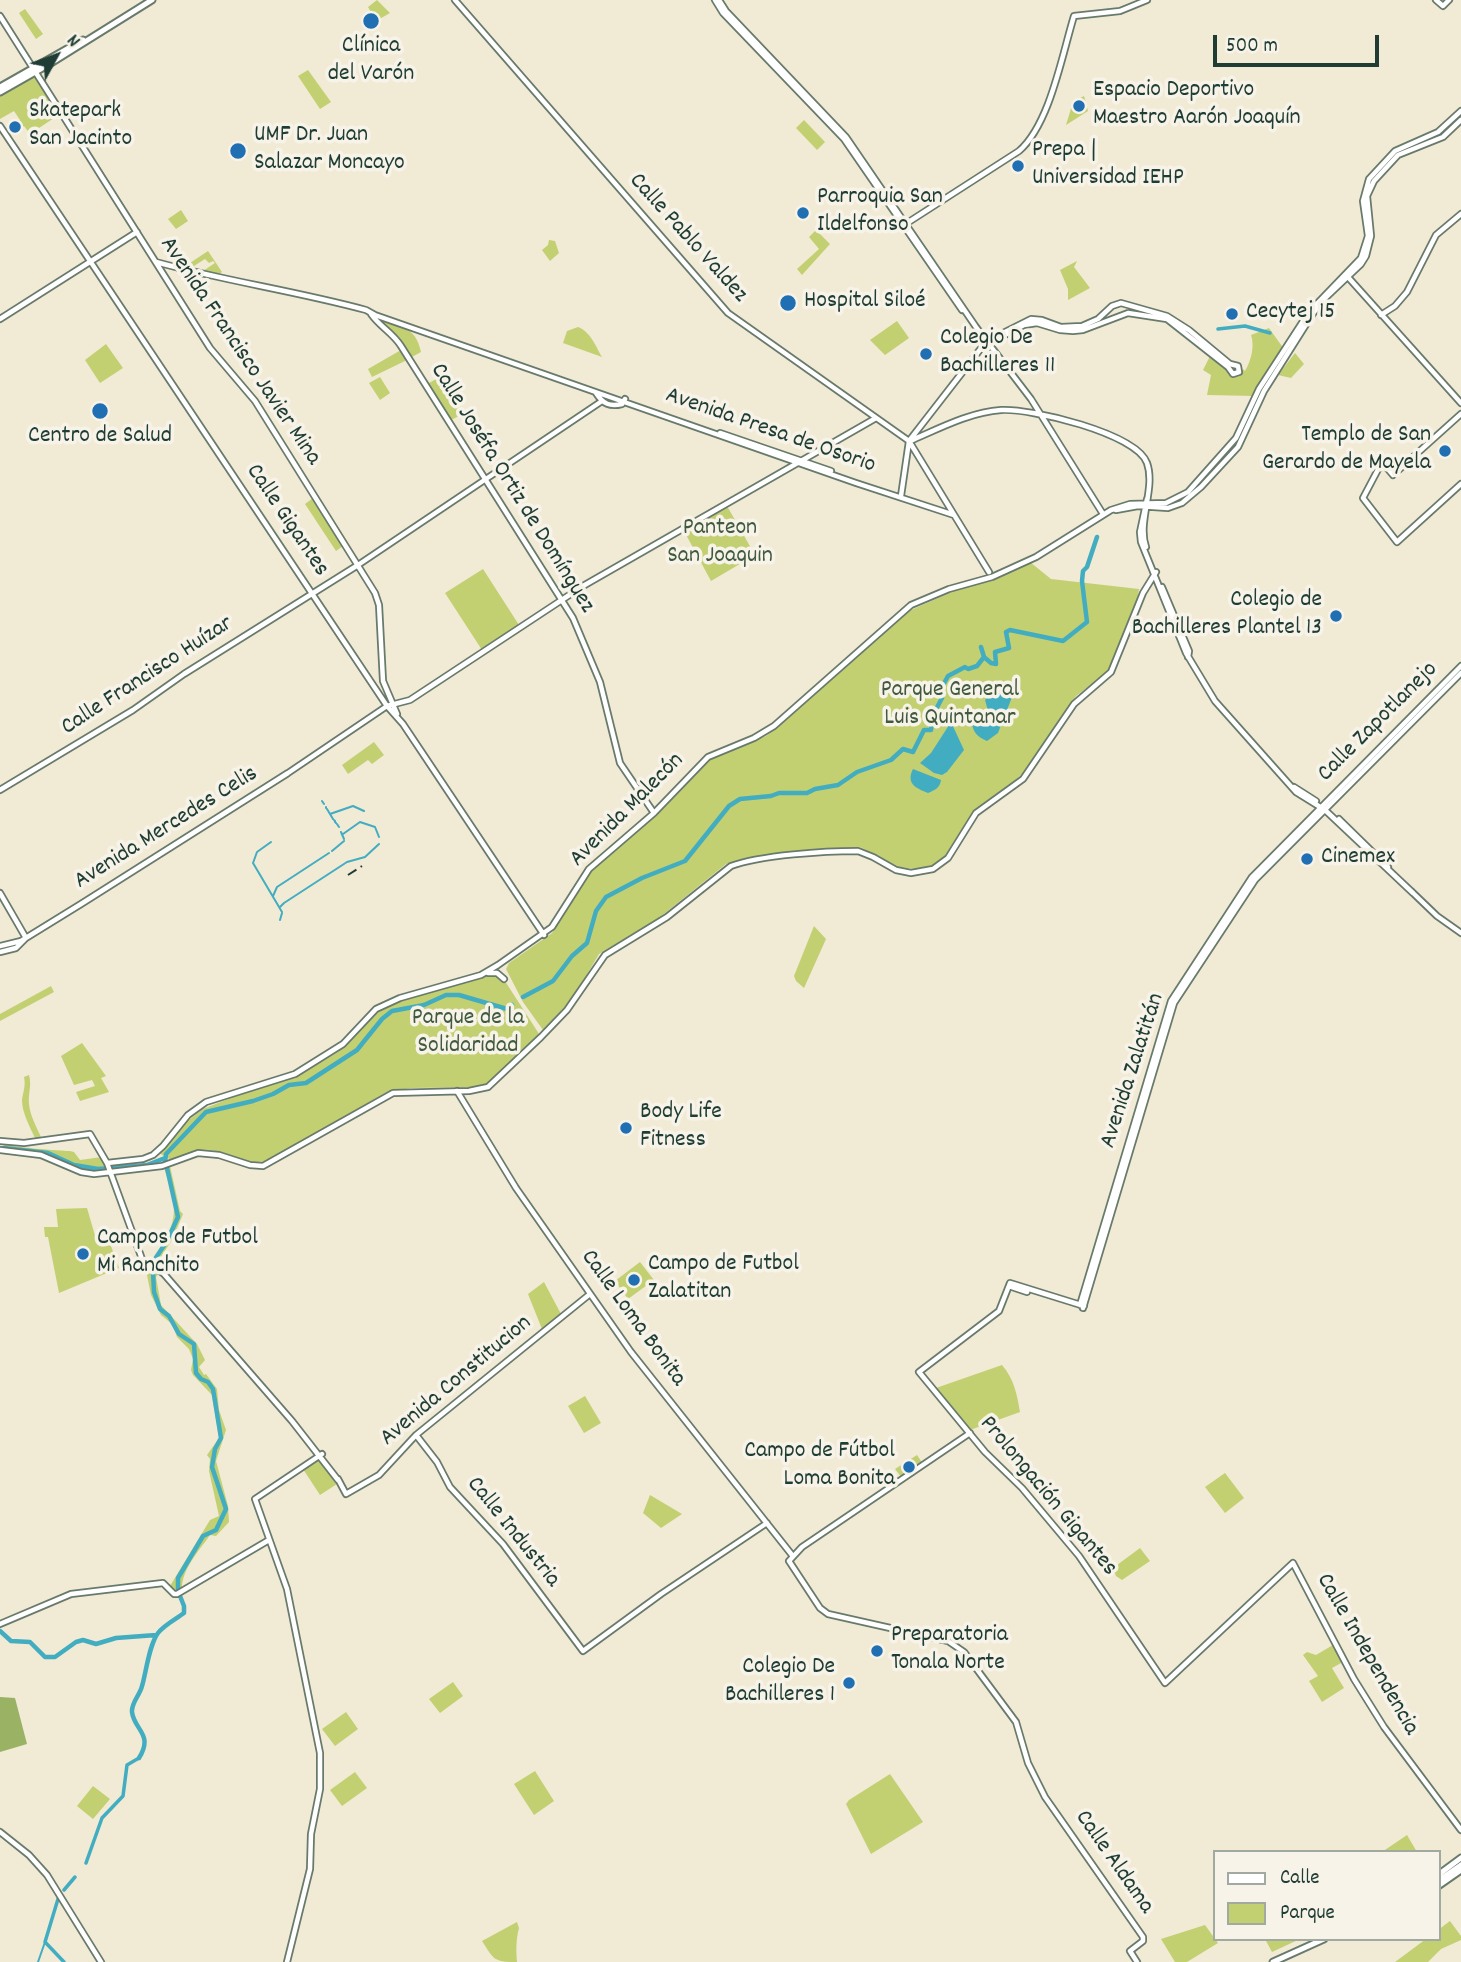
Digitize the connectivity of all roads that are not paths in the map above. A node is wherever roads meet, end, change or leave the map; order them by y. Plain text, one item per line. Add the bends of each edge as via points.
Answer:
1 (152, 0) edge
2 (455, 0) edge
3 (717, 0) edge
4 (1147, 0) edge
5 (1436, 0) edge
6 (1449, 0) edge
7 (0, 16) edge
8 (34, 70) junction
9 (0, 89) edge
10 (1461, 111) edge
11 (1461, 120) edge
12 (0, 127) edge
13 (1461, 214) edge
14 (906, 225) junction
15 (137, 232) junction
16 (91, 261) junction
17 (156, 262) junction
18 (1347, 275) junction
19 (369, 311) junction
20 (1383, 316) junction
21 (0, 319) edge
22 (1184, 329) junction
23 (987, 344) junction
24 (595, 390) junction
25 (601, 400) junction
26 (624, 400) junction
27 (1461, 403) edge
28 (1461, 414) edge
29 (1042, 416) junction
30 (876, 418) junction
31 (909, 441) junction
32 (798, 461) junction
33 (1212, 471) junction
34 (485, 479) junction
35 (1461, 484) edge
36 (902, 497) junction
37 (1146, 504) junction
38 (1164, 508) junction
39 (1106, 513) junction
40 (954, 515) junction
41 (1146, 517) junction
42 (357, 564) junction
43 (989, 572) dead end
44 (1155, 573) junction
45 (312, 591) junction
46 (561, 600) junction
47 (1461, 666) edge
48 (383, 670) junction
49 (1461, 673) edge
50 (369, 676) junction
51 (383, 681) junction
52 (374, 685) junction
53 (389, 705) junction
54 (0, 788) edge
55 (1323, 807) junction
56 (654, 813) junction
57 (0, 893) edge
58 (1461, 933) edge
59 (544, 934) junction
60 (26, 938) junction
61 (0, 946) edge
62 (0, 952) edge
63 (487, 973) junction
64 (504, 979) dead end
65 (457, 1091) junction
66 (3, 1142) edge
67 (2, 1150) edge
68 (109, 1167) junction
69 (590, 1294) junction
70 (919, 1372) joint
71 (971, 1434) junction
72 (416, 1435) junction
73 (319, 1453) junction
74 (767, 1523) junction
75 (269, 1540) junction
76 (793, 1557) junction
77 (1293, 1563) joint
78 (0, 1624) edge
79 (1035, 1780) joint
80 (1461, 1829) edge
81 (0, 1832) edge
82 (1461, 1858) edge
83 (1461, 1867) edge
84 (1440, 1874) edge
85 (1440, 1882) edge
86 (1311, 1941) edge
87 (1320, 1941) edge
88 (101, 1962) edge
89 (287, 1962) edge
90 (1137, 1962) edge
91 (1265, 1962) edge
92 (1273, 1962) edge

1 - 8 main road
2 - 30 street, Calle Pablo Valdez via 732,318
3 - 14 street via 723,13 844,139
4 - 14 street via 1120,11 1075,16 1046,114 1031,144
5 - 6 street via 1443,6
7 - 8 street, Avenida Francisco Javier Mina
8 - 9 main road
8 - 15 street, Avenida Francisco Javier Mina
10 - 18 street, Avenida Malecón via 1438,132 1395,151 1369,179 1363,201 1367,243
11 - 18 street, Avenida Malecón via 1443,137 1398,155 1377,176 1367,196 1370,247 1361,264
12 - 16 street, Calle Gigantes
13 - 20 street via 1436,235 1407,292
14 - 23 street
15 - 16 street
15 - 17 street, Avenida Francisco Javier Mina
16 - 21 street
16 - 45 street, Calle Gigantes
17 - 19 street, Avenida Presa de Osorio
17 - 42 street, Avenida Francisco Javier Mina via 210,348 259,407
18 - 20 street
18 - 33 street, Avenida Malecón via 1323,300 1264,391 1242,440
19 - 24 street, Avenida Presa de Osorio
19 - 34 street, Calle Joséfa Ortiz de Domínguez via 393,333
20 - 27 street
22 - 22 street via 1233,374 1239,372 1238,366
22 - 23 street via 1167,320 1128,313 1083,330 1030,324
22 - 23 street via 1167,316 1121,303 1082,326 1061,327 1031,319
23 - 29 street
23 - 31 street
24 - 25 street
24 - 26 street, Avenida Presa de Osorio
25 - 26 street, Avenida Presa de Osorio via 614,406
25 - 34 street, Calle Francisco Huízar
26 - 32 street, Avenida Presa de Osorio
28 - 35 street via 1393,475 1382,462 1363,498 1397,542
29 - 31 street via 990,411
29 - 37 street via 1095,429 1138,450 1148,466
29 - 39 street
30 - 31 street, Calle Pablo Valdez
30 - 32 street, Avenida Mercedes Celis
31 - 36 street
31 - 40 street, Calle Pablo Valdez
32 - 36 street, Avenida Presa de Osorio
32 - 46 street, Avenida Mercedes Celis
33 - 37 street, Avenida Malecón via 1181,497
33 - 38 street, Avenida Malecón via 1182,503
34 - 42 street, Calle Francisco Huízar
34 - 46 street, Calle Joséfa Ortiz de Domínguez
36 - 40 street, Avenida Presa de Osorio
37 - 38 street, Avenida Malecón
37 - 39 street, Avenida Malecón
37 - 41 street
37 - 44 street via 1140,537
38 - 41 street via 1152,510
39 - 56 street, Avenida Malecón via 1036,557 906,609 774,726 708,757
40 - 43 street, Calle Pablo Valdez
41 - 44 street via 1143,537
42 - 45 street, Calle Francisco Huízar
42 - 48 street, Avenida Francisco Javier Mina via 379,605
44 - 55 street via 1188,657 1215,701 1293,787
44 - 65 street via 1111,672 1074,704 1023,779 974,815 955,850 941,864 922,873 901,872 867,853 851,851 730,866 667,917 606,955 567,1010 488,1087
45 - 50 street, Calle Gigantes
45 - 54 street, Calle Francisco Huízar via 133,710
46 - 53 street, Avenida Mercedes Celis via 410,700
46 - 56 street, Calle Joséfa Ortiz de Domínguez via 600,682 620,763
47 - 55 street, Calle Zapotlanejo
48 - 50 street
48 - 51 street, Avenida Francisco Javier Mina
49 - 55 street, Calle Zapotlanejo
50 - 52 street, Calle Gigantes
51 - 52 street via 378,678
51 - 53 street, Avenida Francisco Javier Mina
52 - 53 street, Calle Gigantes
53 - 59 street, Calle Gigantes
53 - 60 street, Avenida Mercedes Celis
55 - 58 street via 1365,842 1437,916
55 - 70 street, Avenida Zalatitán via 1255,880 1174,1003 1082,1307 1009,1284 999,1311
56 - 59 street, Avenida Malecón via 589,869
57 - 60 street
59 - 63 street, Avenida Malecón
60 - 61 street, Avenida Mercedes Celis
60 - 62 street, Avenida Mercedes Celis via 16,948
63 - 64 street
63 - 68 street, Avenida Malecón via 376,1009 343,1044 295,1074 206,1102 188,1115 153,1155
65 - 68 street via 393,1093 263,1166 198,1153 162,1166
65 - 69 street, Calle Loma Bonita via 516,1188
66 - 67 street
66 - 68 street via 90,1134
67 - 68 street via 41,1155 81,1172 94,1174
68 - 73 street via 140,1254 164,1274
69 - 72 street, Avenida Constitucion
69 - 74 street, Calle Loma Bonita via 641,1366
70 - 71 street, Prolongación Gigantes
71 - 76 street
71 - 77 street, Prolongación Gigantes via 1079,1556 1165,1683
72 - 73 street, Avenida Constitucion via 377,1476 346,1494
72 - 74 street, Calle Industria via 450,1487 503,1545 583,1651
73 - 75 street via 254,1499
74 - 76 street, Calle Loma Bonita
75 - 78 street via 178,1593 163,1583 78,1592
75 - 89 street via 287,1589 320,1753 310,1870
76 - 79 street, Calle Loma Bonita via 789,1560 828,1614 958,1647 1016,1722
77 - 80 street, Calle Independencia via 1384,1727
79 - 90 street, Calle Aldama via 1143,1937 1130,1951
81 - 88 street via 47,1875
82 - 84 main road
83 - 85 main road
86 - 91 main road
87 - 92 main road

